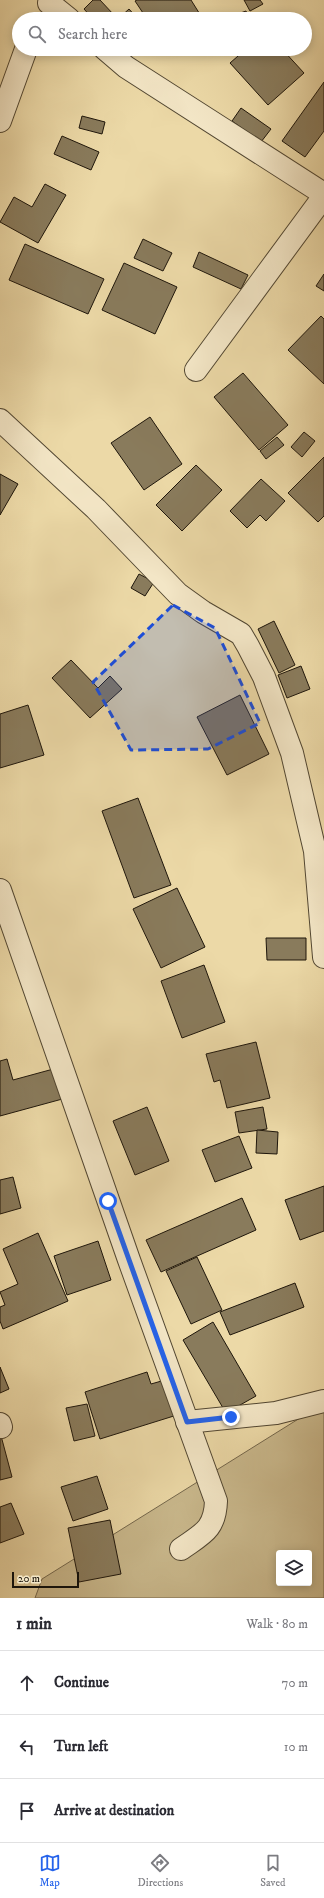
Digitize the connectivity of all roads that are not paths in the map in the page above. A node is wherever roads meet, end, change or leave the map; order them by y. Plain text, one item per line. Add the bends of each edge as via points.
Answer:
1 (48, 7) edge
2 (57, 12) edge
3 (23, 56) edge
4 (113, 56) edge
5 (0, 121) edge
6 (324, 195) edge
7 (196, 370) dead end
8 (0, 420) edge
9 (0, 890) edge
10 (324, 945) edge
11 (324, 956) edge
12 (324, 1401) edge
13 (187, 1422) junction
14 (181, 1549) dead end

1 - 2 street
3 - 5 street
4 - 6 street via 126,67
6 - 7 street
8 - 10 street via 96,509 178,594 240,634 248,646 264,677 292,752 315,851
9 - 13 street
10 - 11 street
12 - 13 street via 276,1413
13 - 14 street via 216,1501 216,1516 208,1529

